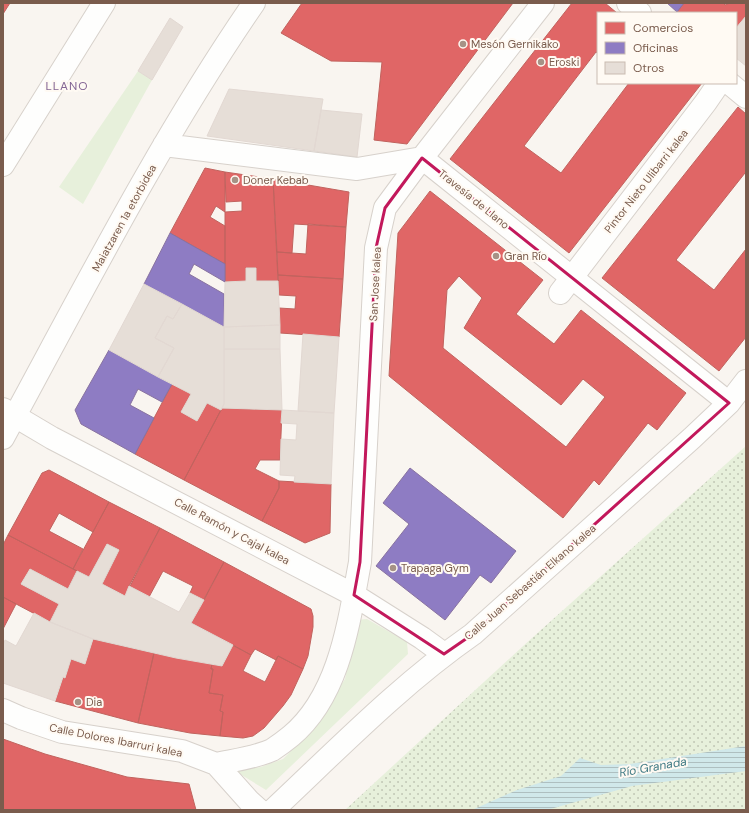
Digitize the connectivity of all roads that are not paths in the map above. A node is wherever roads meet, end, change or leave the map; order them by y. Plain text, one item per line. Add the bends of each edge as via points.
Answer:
1 (104, 3) edge
2 (254, 3) edge
3 (543, 3) edge
4 (628, 3) edge
5 (639, 12) edge
6 (718, 84) edge
7 (730, 84) edge
8 (746, 97) edge
9 (164, 145) junction
10 (422, 158) junction
11 (3, 165) edge
12 (566, 286) junction
13 (746, 382) edge
14 (729, 404) junction
15 (9, 413) edge
16 (3, 438) edge
17 (354, 595) junction
18 (444, 654) junction
19 (3, 710) edge
20 (216, 764) junction
21 (259, 810) edge
22 (273, 810) edge

1 - 11 street
2 - 9 street, Maiatzaren 1a etorbidea
3 - 10 street, San Jose kalea
4 - 5 street
6 - 12 street, Pintor Nieto Ulibarri kalea
7 - 8 street
9 - 10 street via 357,169
9 - 15 street, Maiatzaren 1a etorbidea
10 - 12 street, Travesía de Llano
10 - 17 street, San Jose kalea via 385,208 376,248 360,562
12 - 14 street, Travesía de Llano
13 - 14 street, Calle Juan Sebastián Elkano kalea
14 - 18 street, Calle Juan Sebastián Elkano kalea via 485,624
15 - 16 street, Maiatzaren 1a etorbidea
15 - 17 street, Calle Ramón y Cajal kalea via 52,438
17 - 18 street, Calle Ramón y Cajal kalea
17 - 20 street via 340,656 331,681 304,725 273,749 254,757
18 - 22 street, Calle Juan Sebastián Elkano kalea via 370,718
19 - 20 street, Calle Dolores Ibarruri kalea via 62,732 182,751
20 - 21 street, Calle Dolores Ibarruri kalea

